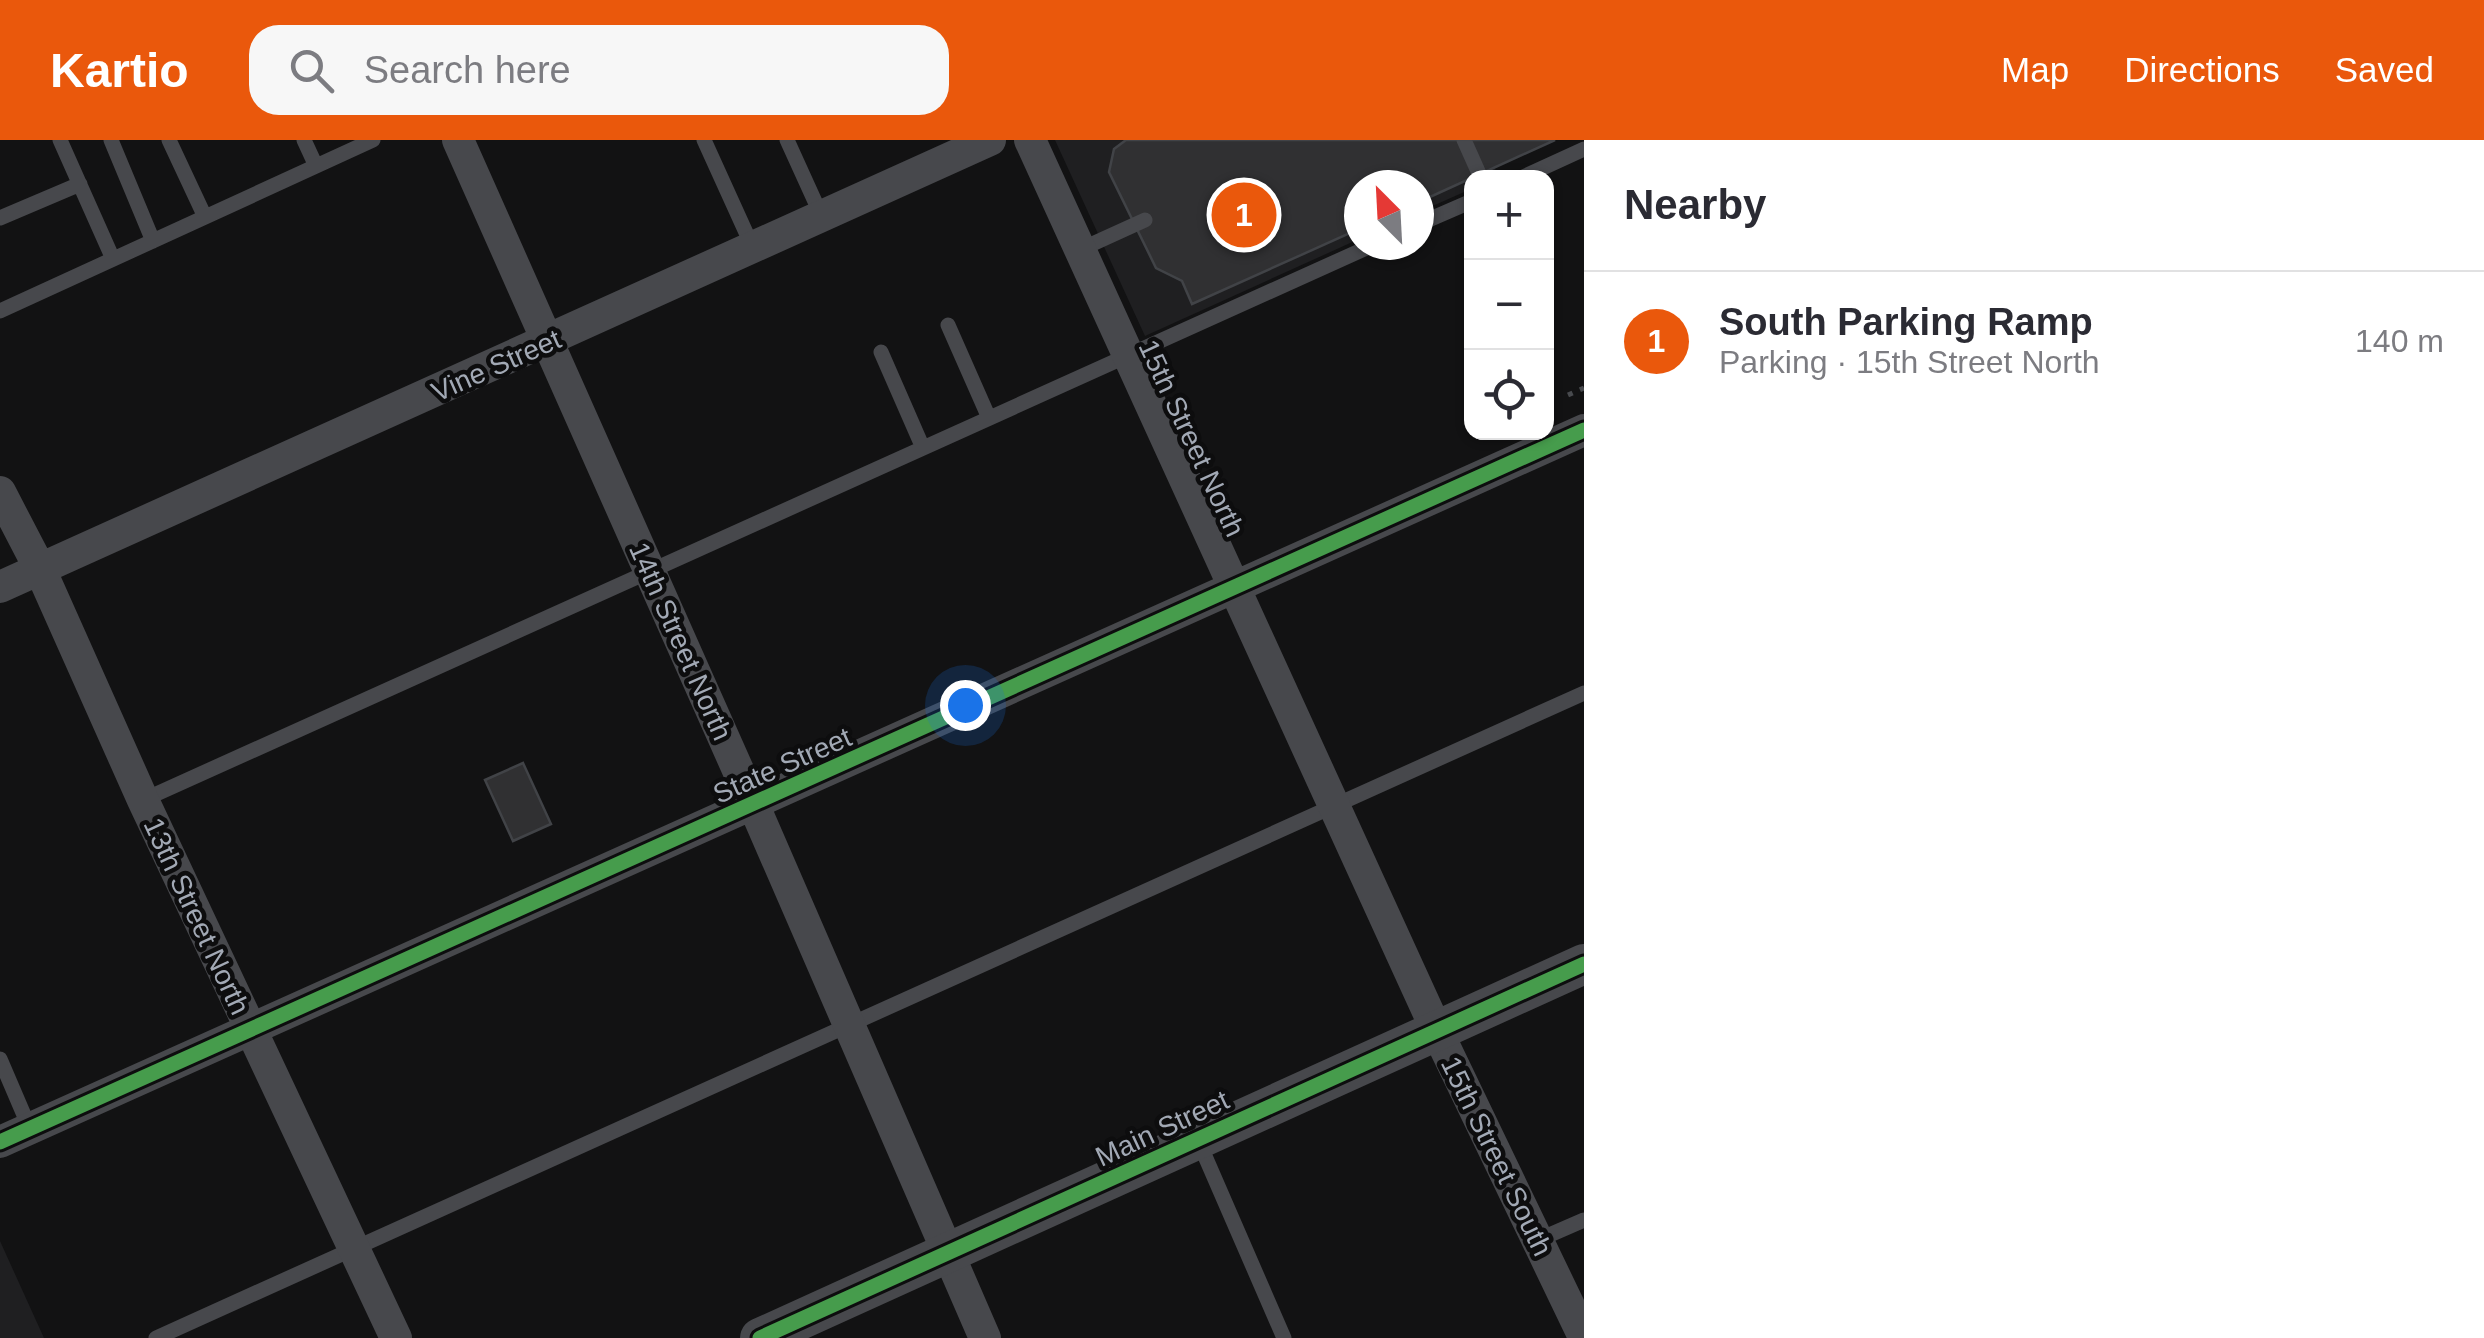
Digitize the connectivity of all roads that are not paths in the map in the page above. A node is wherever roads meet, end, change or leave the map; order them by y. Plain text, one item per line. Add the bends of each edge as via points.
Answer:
1 (60, 140) edge
2 (110, 140) edge
3 (169, 140) edge
4 (304, 140) edge
5 (373, 140) edge
6 (458, 140) edge
7 (704, 140) edge
8 (787, 140) edge
9 (990, 140) edge
10 (1030, 140) edge
11 (1464, 140) edge
12 (1584, 149) edge
13 (316, 166) junction
14 (1477, 170) edge
15 (1539, 170) edge
16 (80, 184) junction
17 (1464, 204) edge
18 (205, 217) junction
19 (822, 217) junction
20 (1434, 217) edge
21 (0, 218) edge
22 (1145, 220) dead end
23 (153, 241) junction
24 (753, 248) junction
25 (1079, 250) junction
26 (1344, 258) edge
27 (113, 259) junction
28 (0, 311) edge
29 (948, 325) dead end
30 (548, 342) junction
31 (881, 352) dead end
32 (1127, 355) junction
33 (989, 418) junction
34 (1584, 430) edge
35 (923, 448) junction
36 (0, 492) edge
37 (40, 570) junction
38 (650, 572) junction
39 (1233, 586) junction
40 (0, 587) edge
41 (1584, 692) edge
42 (143, 800) junction
43 (1334, 804) junction
44 (754, 806) junction
45 (1584, 964) edge
46 (848, 1023) junction
47 (1436, 1029) junction
48 (250, 1031) junction
49 (0, 1059) edge
50 (30, 1129) junction
51 (1198, 1140) junction
52 (0, 1142) edge
53 (1584, 1220) edge
54 (1538, 1240) junction
55 (353, 1247) junction
56 (947, 1253) junction
57 (175, 1334) edge
58 (1584, 1337) edge
59 (156, 1338) edge
60 (396, 1338) edge
61 (760, 1338) edge
62 (985, 1338) edge
63 (1284, 1338) edge

1 - 16 lane
2 - 23 lane
3 - 18 lane
4 - 13 lane
5 - 13 lane
6 - 30 street, 14th Street North
7 - 24 lane
8 - 19 lane
9 - 19 street, Vine Street
10 - 25 street, 15th Street North
11 - 14 lane
12 - 15 lane
13 - 18 lane
16 - 21 lane
16 - 27 lane
17 - 20 lane
18 - 23 lane
19 - 24 street, Vine Street
22 - 25 lane
23 - 27 lane
24 - 30 street, Vine Street
25 - 32 street, 15th Street North
26 - 32 lane
27 - 28 lane
29 - 33 lane
30 - 37 street, Vine Street
30 - 38 street, 14th Street North
31 - 35 lane
32 - 33 lane
32 - 39 street, 15th Street North
33 - 35 lane
34 - 39 street, State Street
35 - 38 lane
36 - 37 street, 13th Street North
37 - 40 street, Vine Street
37 - 42 street, 13th Street North
38 - 42 lane
38 - 44 street, 14th Street North
39 - 43 street, 15th Street North
39 - 44 street, State Street
41 - 43 lane
42 - 48 street, 13th Street North
43 - 46 lane
43 - 47 street, 15th Street North
44 - 46 street, 14th Street North
44 - 48 street, State Street
45 - 47 street, Main Street
46 - 55 lane
46 - 56 street, 14th Street North
47 - 51 street, Main Street
47 - 54 street, 15th Street South
48 - 50 street, State Street
48 - 55 street, 13th Street North
49 - 50 lane
50 - 52 street, State Street
51 - 56 street, Main Street
51 - 63 lane
53 - 54 lane
54 - 58 street, 15th Street South
55 - 57 lane
55 - 60 street, 13th Street North
56 - 61 street, Main Street
56 - 62 street, 14th Street North
57 - 59 lane

